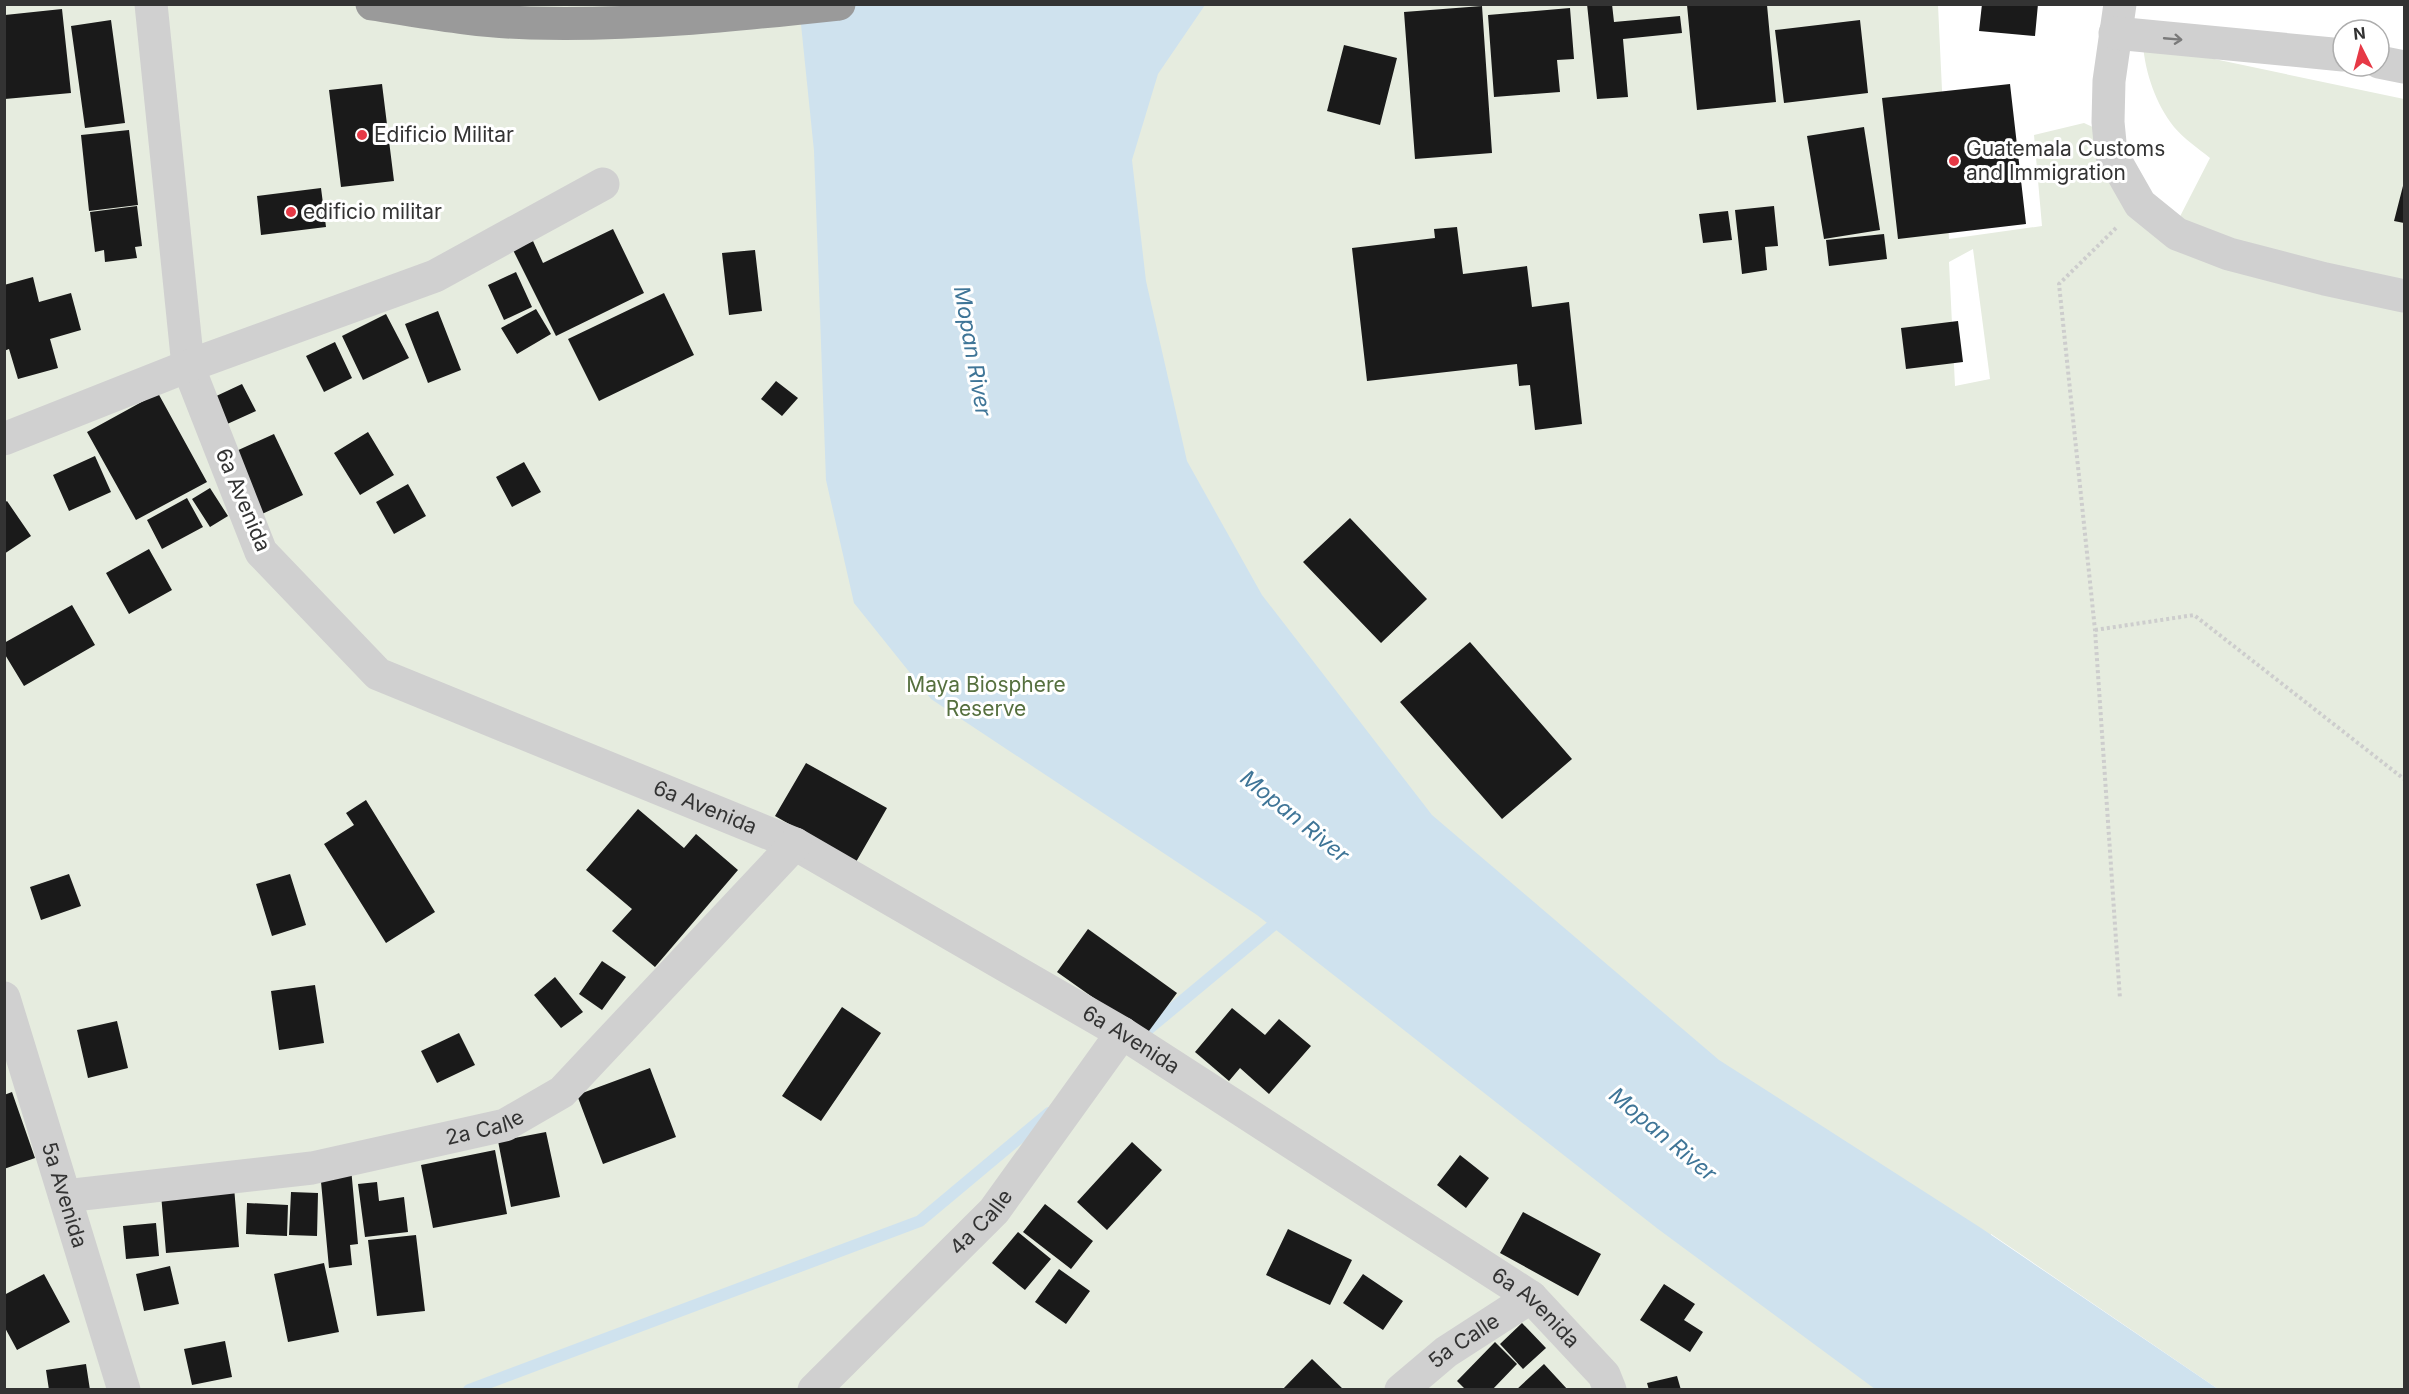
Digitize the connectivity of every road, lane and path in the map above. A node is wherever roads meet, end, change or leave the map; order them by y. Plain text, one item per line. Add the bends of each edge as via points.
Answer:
1 (151, 4) edge
2 (372, 4) edge
3 (839, 4) edge
4 (2117, 19) edge
5 (2331, 53) edge
6 (603, 184) dead end
7 (2140, 204) junction
8 (2404, 296) edge
9 (188, 366) junction
10 (4, 440) edge
11 (2095, 630) junction
12 (2404, 779) edge
13 (795, 844) junction
14 (4, 998) edge
15 (2120, 999) dead end
16 (1122, 1033) junction
17 (65, 1196) junction
18 (1531, 1297) junction
19 (124, 1389) edge
20 (814, 1389) edge
21 (1401, 1389) edge
22 (1610, 1389) edge

1 - 9 street, 6a Avenida
2 - 3 highway via 462,17 591,24 711,18
4 -> 5 street
4 - 7 street via 2109,81 2111,153
6 - 9 street via 435,276
7 - 8 street via 2177,234 2229,254
7 - 11 path via 2060,284
9 - 10 street
9 - 13 street, 6a Avenida via 261,552 378,674
11 - 12 path via 2194,615
11 - 15 path
13 - 16 street, 6a Avenida
13 - 17 street, 2a Calle via 562,1092 505,1125 312,1168
14 - 17 street, 5a Avenida
16 - 18 street, 6a Avenida
16 - 20 street, 4a Calle via 994,1211
17 - 19 street, 5a Avenida
18 - 21 street, 5a Calle via 1446,1352
18 - 22 street, 6a Avenida via 1604,1375

